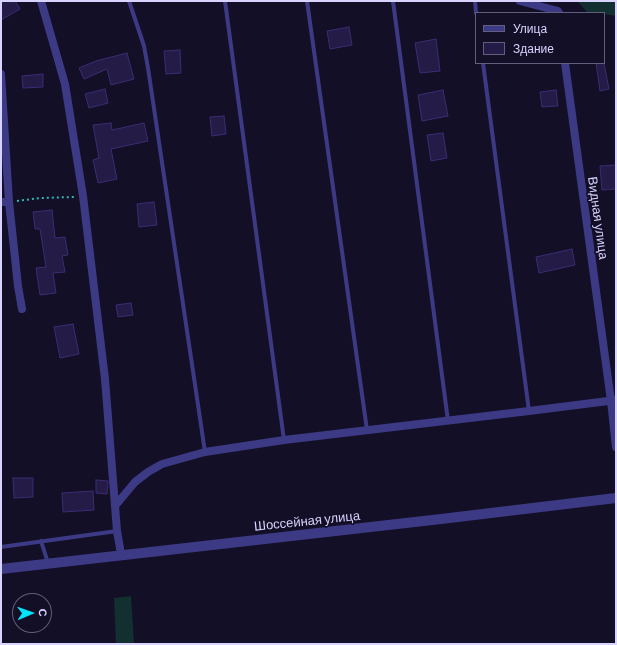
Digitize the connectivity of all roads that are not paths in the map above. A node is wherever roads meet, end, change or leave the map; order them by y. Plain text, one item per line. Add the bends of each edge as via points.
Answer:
1 (41, 1) edge
2 (129, 1) edge
3 (225, 1) edge
4 (307, 1) edge
5 (393, 1) edge
6 (475, 1) edge
7 (520, 1) edge
8 (476, 12) edge
9 (558, 12) edge
10 (483, 64) edge
11 (565, 64) edge
12 (1, 74) edge
13 (5, 202) edge
14 (22, 309) dead end
15 (613, 401) edge
16 (529, 411) junction
17 (448, 420) junction
18 (367, 430) junction
19 (284, 440) junction
20 (616, 448) edge
21 (205, 452) junction
22 (616, 498) edge
23 (115, 506) junction
24 (116, 531) junction
25 (41, 541) junction
26 (1, 547) edge
27 (122, 554) junction
28 (48, 563) junction
29 (1, 569) edge

1 - 23 street via 65,84 83,196 105,379
2 - 21 lane via 144,46 148,68
3 - 19 lane
4 - 18 lane
5 - 17 lane
6 - 8 lane
7 - 9 street
10 - 16 lane
11 - 15 street, Видная улица
12 - 13 street
13 - 14 street
15 - 16 street
15 - 20 street, Видная улица
16 - 17 street
17 - 18 street
18 - 19 street
19 - 21 street
21 - 23 street via 162,464 148,472 135,482
22 - 27 street, Шоссейная улица
23 - 24 street
24 - 25 lane
24 - 27 street
25 - 26 lane
25 - 28 lane
27 - 28 street, Шоссейная улица
28 - 29 street, Шоссейная улица

